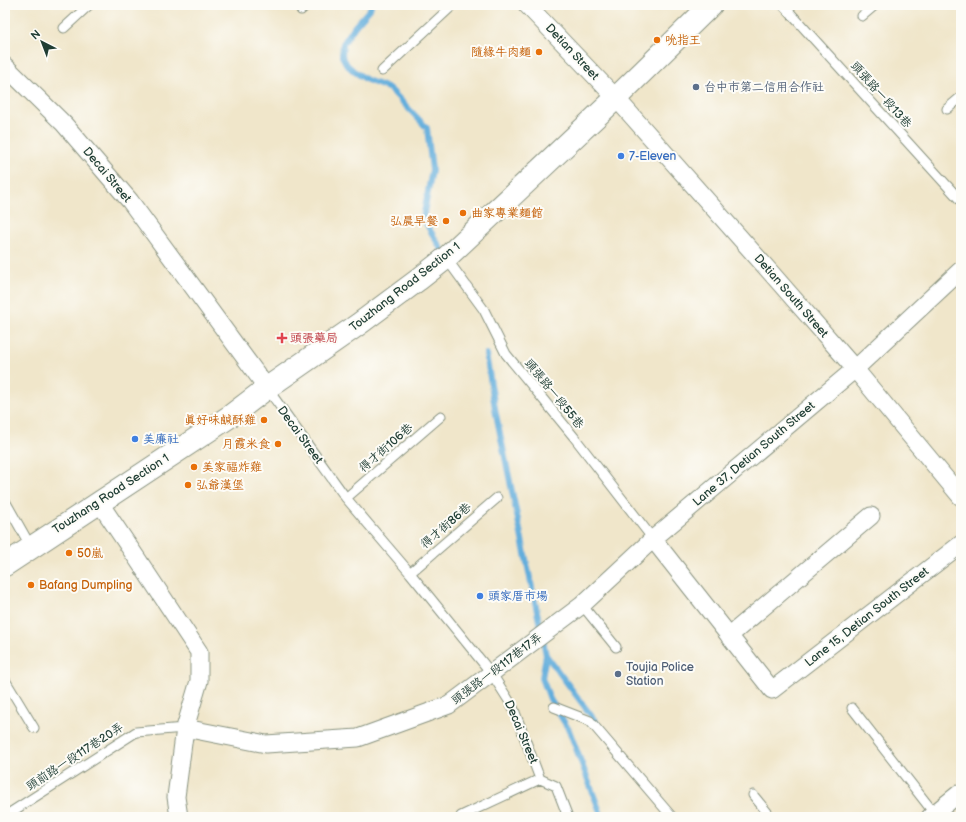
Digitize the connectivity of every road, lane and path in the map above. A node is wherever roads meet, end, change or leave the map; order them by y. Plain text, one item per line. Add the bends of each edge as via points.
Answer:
1 (89, 5) edge
2 (453, 5) edge
3 (528, 5) edge
4 (711, 5) edge
5 (783, 5) edge
6 (874, 5) edge
7 (862, 16) dead end
8 (64, 28) dead end
9 (5, 66) edge
10 (382, 71) dead end
11 (961, 97) edge
12 (616, 98) junction
13 (947, 109) dead end
14 (961, 201) edge
15 (446, 258) junction
16 (961, 270) edge
17 (855, 369) junction
18 (267, 388) junction
19 (441, 416) dead end
20 (961, 497) edge
21 (346, 498) junction
22 (498, 498) dead end
23 (5, 501) edge
24 (99, 502) junction
25 (871, 516) dead end
26 (653, 539) junction
27 (961, 544) edge
28 (31, 547) junction
29 (5, 565) edge
30 (410, 573) junction
31 (606, 582) joint
32 (582, 605) junction
33 (729, 636) junction
34 (616, 647) dead end
35 (492, 674) junction
36 (5, 680) edge
37 (554, 707) dead end
38 (852, 708) dead end
39 (34, 728) dead end
40 (185, 728) junction
41 (540, 779) junction
42 (961, 792) edge
43 (753, 795) dead end
44 (5, 816) edge
45 (461, 816) dead end
46 (934, 816) edge
47 (179, 817) edge
48 (568, 817) edge
49 (672, 817) edge
50 (771, 817) edge

1 - 8 lane
2 - 10 lane
3 - 12 street, Detian Street
4 - 12 street, Touzhang Road Section 1
5 - 14 lane, 頭張路一段13巷
6 - 7 lane
9 - 18 street, Decai Street via 64,124 130,201
11 - 13 lane
12 - 15 street, Touzhang Road Section 1
12 - 17 street, Detian South Street
15 - 18 street, Touzhang Road Section 1 via 359,324
15 - 26 lane, 頭張路一段55巷 via 484,310 506,354
16 - 17 street, Lane 37, Detian South Street
17 - 20 street, Detian South Street
17 - 26 street, Lane 37, Detian South Street
18 - 21 lane, Decai Street
18 - 24 street, Touzhang Road Section 1
19 - 21 lane, 得才街106巷
21 - 30 lane, Decai Street
22 - 30 lane, 得才街86巷
23 - 28 lane
24 - 28 street, Touzhang Road Section 1
24 - 40 street via 198,652 199,681
25 - 33 street
26 - 31 street, Lane 37, Detian South Street
26 - 33 street
27 - 33 street, Lane 15, Detian South Street via 772,690
28 - 29 street, Touzhang Road Section 1
30 - 35 lane, Decai Street
31 - 32 street, 頭張路一段117巷17弄
32 - 34 lane
32 - 35 street, 頭張路一段117巷17弄
35 - 40 street, 頭張路一段117巷17弄 via 449,706 358,738 266,744
35 - 41 lane, Decai Street via 513,707
36 - 39 lane
37 - 49 lane via 590,721
38 - 46 lane
40 - 44 lane, 頭前路一段117巷20弄 via 136,732
40 - 47 street via 176,797
41 - 45 lane
41 - 48 lane, Decai Street via 556,786
42 - 46 street
43 - 50 lane

